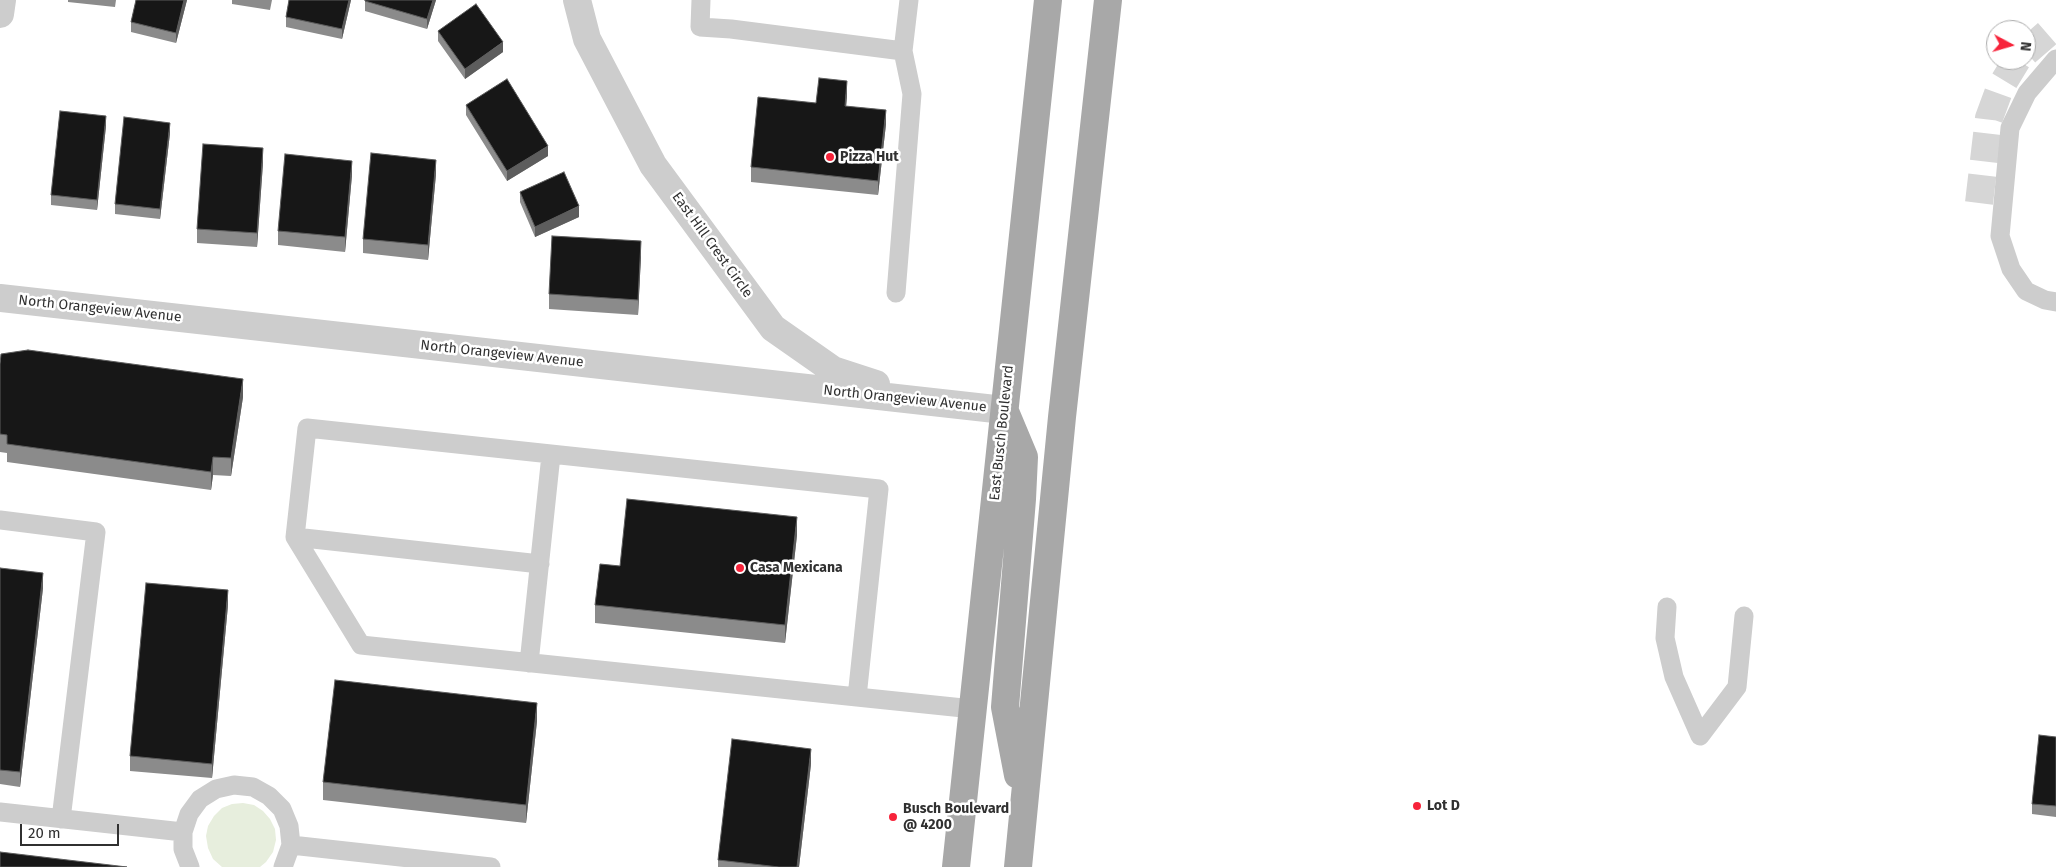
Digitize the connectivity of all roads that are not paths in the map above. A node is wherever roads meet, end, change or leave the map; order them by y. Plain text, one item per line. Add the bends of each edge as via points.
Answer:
1 (2, 0) edge
2 (577, 0) edge
3 (701, 0) edge
4 (909, 0) edge
5 (1048, 0) edge
6 (1108, 0) edge
7 (0, 14) edge
8 (903, 51) junction
9 (2056, 59) edge
10 (896, 293) dead end
11 (0, 298) edge
12 (2056, 302) edge
13 (933, 402) junction
14 (1004, 410) junction
15 (551, 455) junction
16 (0, 520) edge
17 (295, 537) junction
18 (540, 564) junction
19 (1667, 607) dead end
20 (1744, 616) dead end
21 (529, 663) junction
22 (857, 697) junction
23 (973, 709) junction
24 (1024, 804) junction
25 (0, 812) edge
26 (62, 819) junction
27 (183, 832) junction
28 (291, 845) junction
29 (190, 867) edge
30 (283, 867) edge
31 (490, 867) edge
32 (956, 867) edge
33 (1018, 867) edge

1 - 7 street
2 - 13 street, East Hill Crest Circle via 587,39 653,165 773,328 833,370
3 - 8 lane via 700,27
4 - 8 lane
5 - 14 main road, East Busch Boulevard
6 - 24 main road
8 - 10 lane via 912,94
9 - 12 lane via 2027,93 2010,128 2000,236 2011,269 2026,291
11 - 13 street, North Orangeview Avenue
13 - 14 street, North Orangeview Avenue
14 - 23 main road, East Busch Boulevard
14 - 24 main road via 1024,457 1005,707
15 - 17 lane via 307,428
15 - 18 lane
15 - 22 lane via 879,489
16 - 26 lane via 96,532
17 - 18 lane
17 - 21 lane via 361,645
18 - 21 lane
19 - 20 lane via 1665,638 1674,677 1700,736 1737,687
21 - 22 lane
22 - 23 lane
23 - 32 main road, East Busch Boulevard
24 - 33 main road
25 - 26 lane
26 - 27 lane
27 - 28 lane via 189,814 200,799 216,789 234,785 253,787 270,796 282,809 289,826
27 - 29 lane via 183,849
28 - 30 lane
28 - 31 lane

